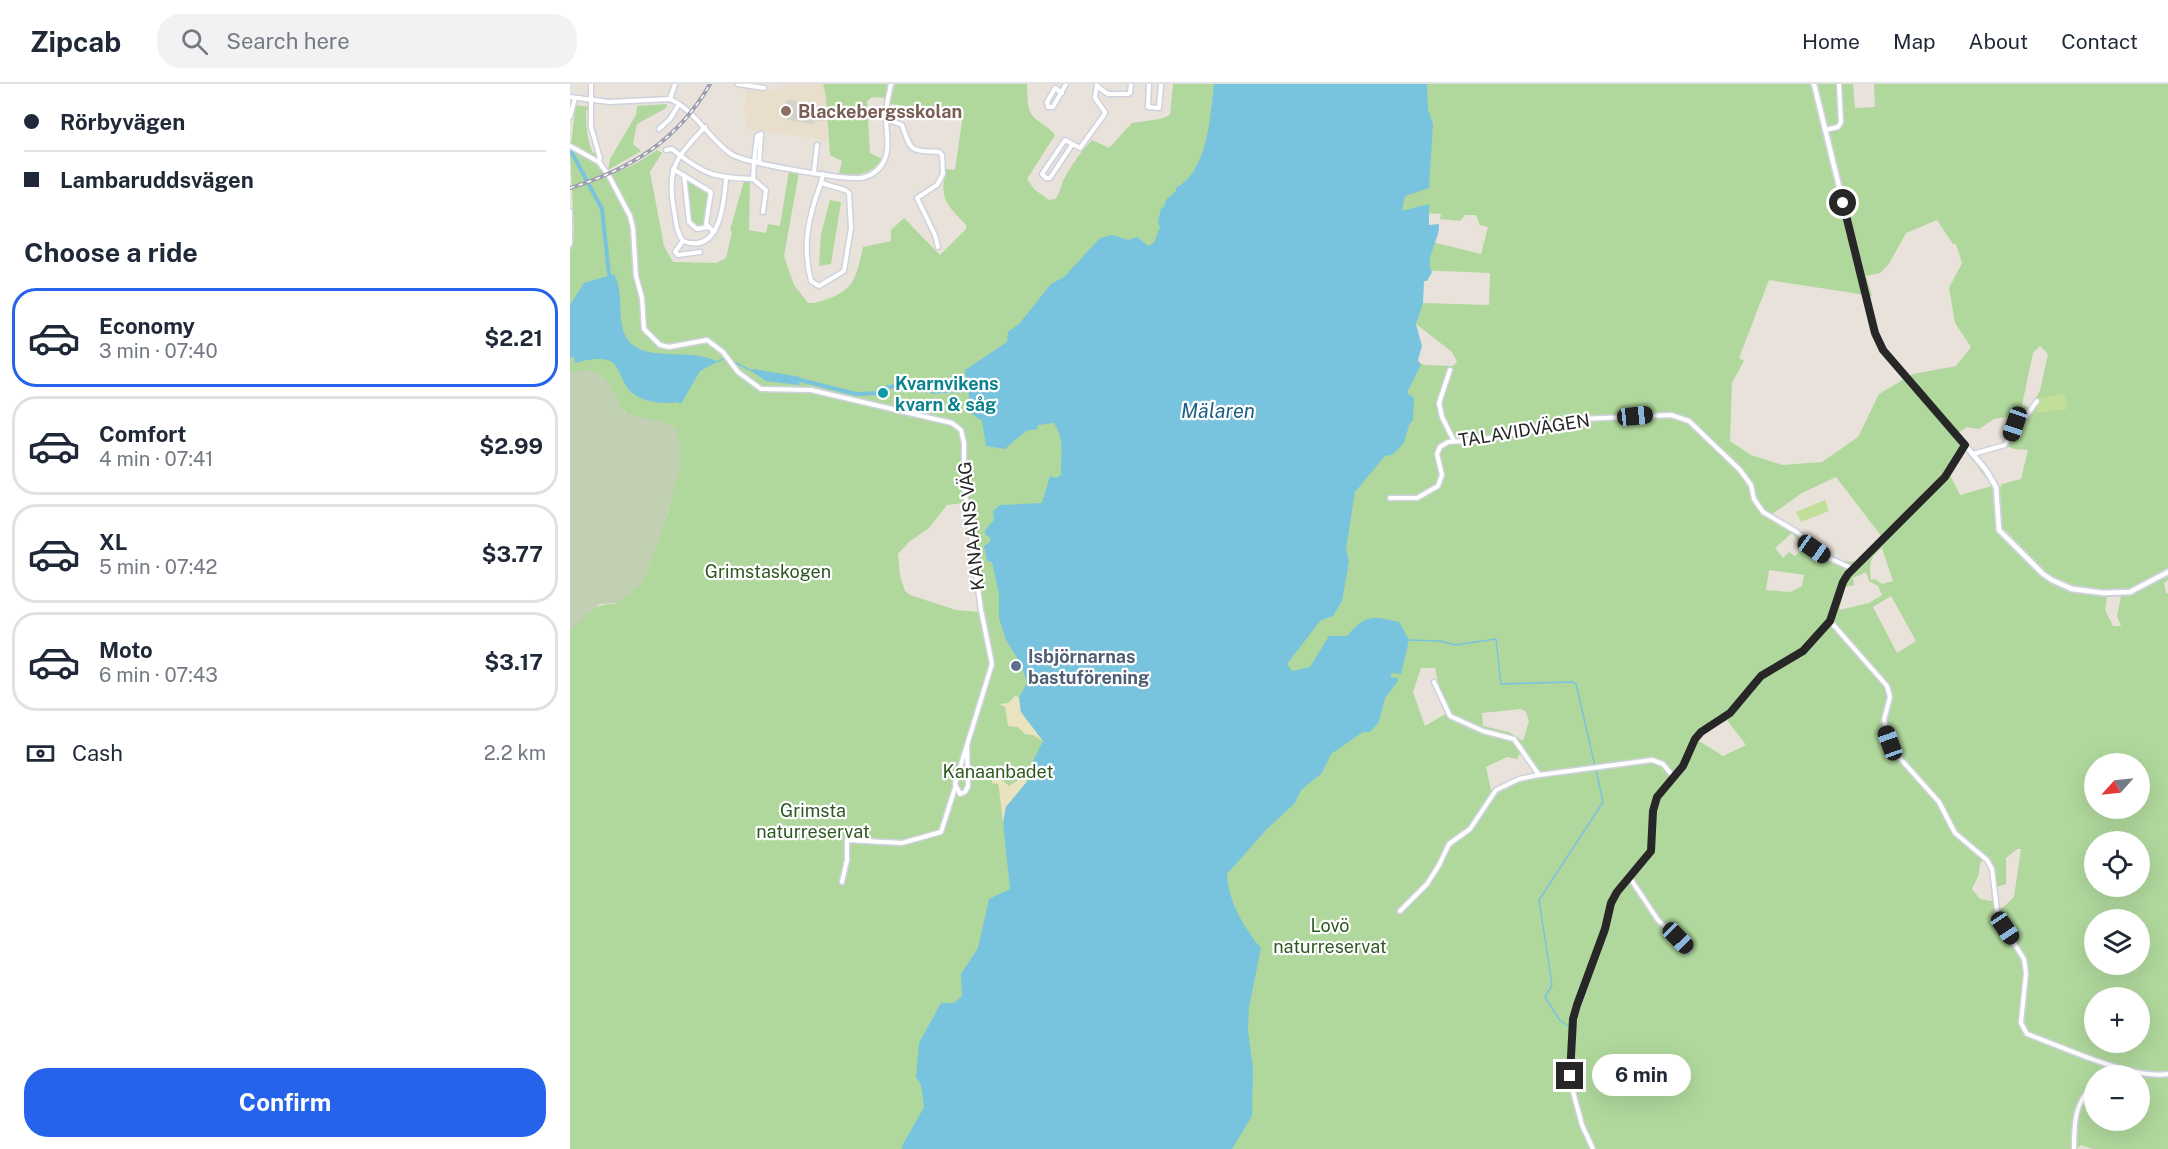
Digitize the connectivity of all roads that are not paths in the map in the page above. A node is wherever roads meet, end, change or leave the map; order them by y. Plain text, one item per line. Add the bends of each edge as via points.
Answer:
1 (591, 84) edge
2 (675, 84) edge
3 (738, 84) edge
4 (1066, 84) edge
5 (1131, 84) edge
6 (1149, 84) edge
7 (1161, 84) edge
8 (1814, 84) edge
9 (1839, 84) edge
10 (891, 85) edge
11 (1097, 85) edge
12 (764, 88) dead end
13 (1062, 93) junction
14 (572, 98) edge
15 (670, 99) junction
16 (591, 101) junction
17 (679, 104) junction
18 (570, 117) edge
19 (886, 119) junction
20 (705, 127) junction
21 (659, 129) dead end
22 (1825, 131) junction
23 (817, 145) dead end
24 (1072, 145) junction
25 (570, 146) edge
26 (666, 150) dead end
27 (680, 156) junction
28 (599, 162) junction
29 (756, 162) junction
30 (673, 169) junction
31 (814, 172) junction
32 (684, 174) junction
33 (823, 174) junction
34 (726, 179) junction
35 (753, 179) junction
36 (821, 183) junction
37 (570, 211) edge
38 (763, 212) dead end
39 (708, 227) junction
40 (714, 231) junction
41 (683, 241) junction
42 (570, 244) edge
43 (938, 247) dead end
44 (700, 252) dead end
45 (1859, 268) joint
46 (1450, 370) dead end
47 (2037, 401) dead end
48 (1454, 441) junction
49 (1965, 445) junction
50 (1973, 454) junction
51 (1390, 498) dead end
52 (1853, 569) junction
53 (2168, 572) edge
54 (1830, 621) junction
55 (1434, 682) dead end
56 (967, 746) junction
57 (1539, 775) junction
58 (1674, 777) junction
59 (955, 788) junction
60 (1630, 878) junction
61 (842, 882) dead end
62 (1400, 911) dead end
63 (1689, 950) dead end
64 (2113, 1065) edge
65 (2150, 1074) edge
66 (2168, 1074) edge
67 (2084, 1095) edge
68 (1593, 1149) edge
69 (2074, 1149) edge

1 - 16 street
2 - 15 street
3 - 12 street
4 - 13 street
5 - 11 street via 1128,94 1108,94
6 - 7 street via 1148,107 1159,108
8 - 22 street
9 - 22 street via 1841,122
10 - 19 street
11 - 24 street via 1095,98 1104,115 1080,148
13 - 13 street via 1053,106 1048,107 1055,88
14 - 16 street
14 - 18 street
15 - 16 street
15 - 17 street
16 - 28 street via 591,128
17 - 20 street
17 - 21 street
19 - 33 street via 886,156 879,169 863,177
19 - 43 street via 902,125 910,148 942,155 943,174 937,185 917,198
20 - 27 street
20 - 29 street via 730,154
22 - 45 street
23 - 31 street
24 - 24 street via 1050,178 1043,176 1065,140
25 - 28 street, KANAANS VÄG
26 - 27 street via 672,149
27 - 30 street
27 - 34 street via 707,173
28 - 56 street, KANAANS VÄG via 632,224 644,329 660,345 707,340 738,372 761,388 811,390 952,423 961,430 964,487 992,664
29 - 29 street via 763,136 761,134 757,136
29 - 31 street
29 - 35 street
30 - 32 street
30 - 41 street via 670,185
31 - 33 street
32 - 39 street via 711,192
32 - 39 street via 689,222 697,229
33 - 36 street
34 - 35 street
34 - 40 street via 722,214
35 - 38 street via 766,190
36 - 36 street via 847,191 851,228 844,271 819,286 812,281 805,252
37 - 42 street
39 - 40 street
40 - 41 street via 709,239
41 - 44 street via 675,252 678,255
45 - 49 street via 1875,333 1885,354
46 - 48 street via 1438,403
47 - 50 street via 2024,419 2015,424 2005,445
48 - 51 street, TALAVIDVÄGEN via 1438,450 1442,475 1438,486 1417,498
48 - 52 street, TALAVIDVÄGEN via 1480,440 1581,419 1675,415 1689,421 1742,473 1763,512 1797,532 1828,559
49 - 50 street
49 - 52 street via 1945,477
50 - 53 street via 1996,487 1999,530 2052,580 2072,589 2104,593 2135,590
52 - 54 street via 1843,582
54 - 58 street via 1803,651 1761,676 1730,713 1701,732
54 - 64 street via 1887,686 1890,697 1884,720 1898,756 1938,802 1954,832 1990,863 1998,918 2024,959 2023,1030
55 - 57 street via 1450,716 1514,740
56 - 59 street, KANAANS VÄG
56 - 59 street, KANAANS VÄG via 968,786 960,794
57 - 58 street via 1652,760 1663,764
57 - 62 street via 1496,790 1470,830 1449,844 1427,884
58 - 60 street via 1657,797 1651,851
59 - 61 street via 941,832 902,843 847,840
60 - 63 street via 1658,920
60 - 68 street via 1611,903 1573,1019 1571,1084
65 - 66 street
67 - 69 street via 2077,1110

